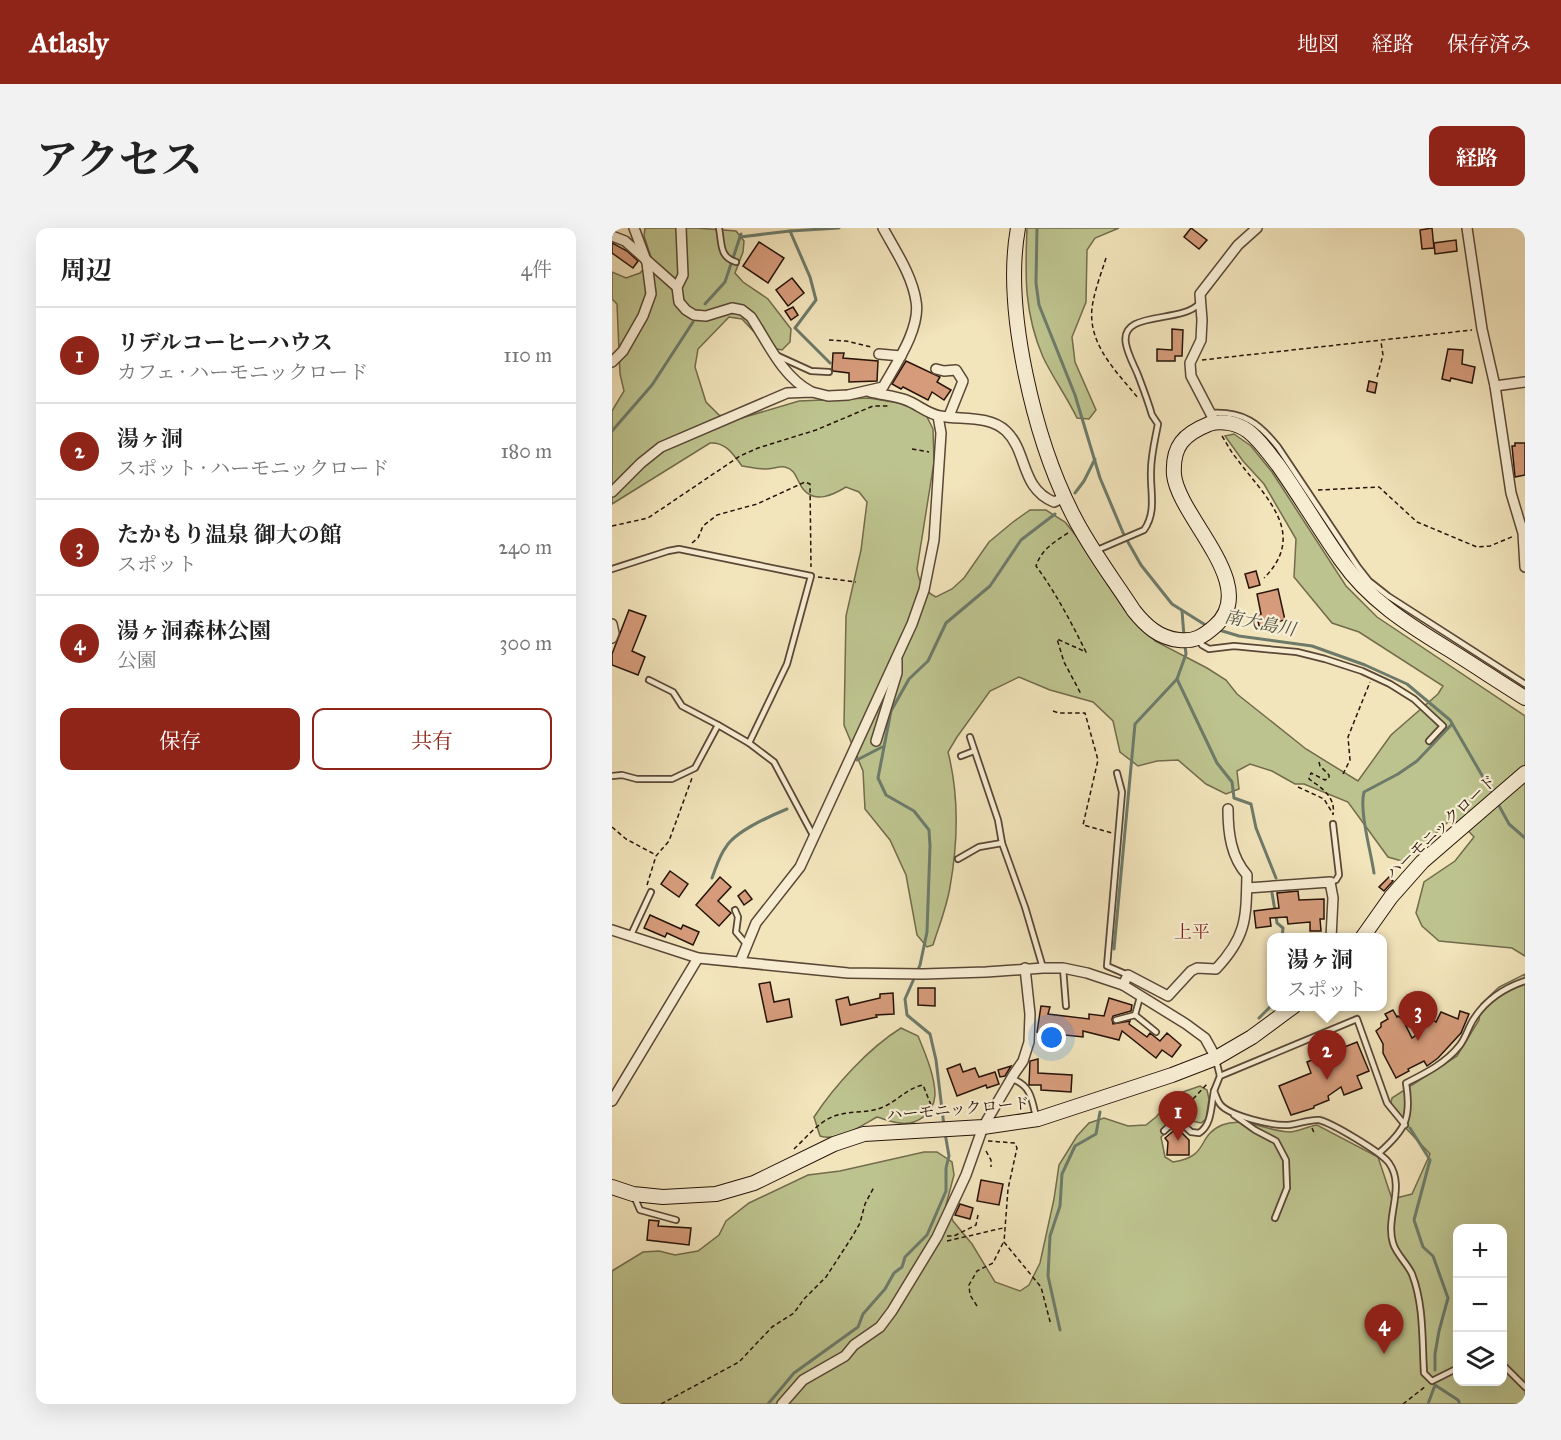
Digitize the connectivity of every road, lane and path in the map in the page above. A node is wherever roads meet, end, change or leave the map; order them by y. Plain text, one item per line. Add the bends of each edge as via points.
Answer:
1 (634, 228) edge
2 (681, 228) edge
3 (719, 228) edge
4 (883, 228) edge
5 (1018, 228) edge
6 (1257, 228) edge
7 (1467, 228) edge
8 (612, 236) edge
9 (1106, 258) dead end
10 (646, 261) junction
11 (736, 262) dead end
12 (677, 288) junction
13 (1201, 302) junction
14 (1482, 329) junction
15 (829, 340) dead end
16 (1380, 341) junction
17 (877, 351) joint
18 (905, 354) junction
19 (776, 355) junction
20 (1191, 360) junction
21 (612, 363) edge
22 (936, 369) dead end
23 (829, 372) dead end
24 (1377, 377) dead end
25 (1525, 382) edge
26 (1495, 387) junction
27 (867, 391) junction
28 (812, 392) junction
29 (1139, 398) dead end
30 (890, 406) dead end
31 (938, 416) junction
32 (949, 416) junction
33 (1213, 418) junction
34 (912, 449) dead end
35 (939, 461) junction
36 (612, 492) edge
37 (1309, 493) junction
38 (1065, 497) junction
39 (612, 526) edge
40 (1079, 527) junction
41 (1523, 533) junction
42 (685, 550) junction
43 (1095, 551) junction
44 (1525, 567) edge
45 (612, 569) edge
46 (810, 576) junction
47 (1264, 578) dead end
48 (856, 582) dead end
49 (612, 624) edge
50 (612, 638) edge
51 (1194, 639) junction
52 (897, 656) junction
53 (1371, 675) junction
54 (650, 680) dead end
55 (1525, 684) edge
56 (1081, 694) dead end
57 (1525, 698) edge
58 (1053, 711) dead end
59 (718, 725) junction
60 (970, 737) dead end
61 (876, 741) dead end
62 (1429, 741) dead end
63 (749, 743) junction
64 (974, 751) junction
65 (961, 756) dead end
66 (1319, 762) dead end
67 (695, 768) junction
68 (1117, 773) dead end
69 (1525, 773) edge
70 (1343, 774) dead end
71 (612, 777) edge
72 (1298, 786) dead end
73 (1228, 809) dead end
74 (1333, 824) dead end
75 (612, 827) edge
76 (1119, 834) junction
77 (814, 837) junction
78 (1002, 843) junction
79 (657, 856) junction
80 (958, 859) dead end
81 (1330, 882) junction
82 (1247, 888) junction
83 (651, 892) joint
84 (735, 910) dead end
85 (612, 930) edge
86 (1331, 933) edge
87 (1366, 933) edge
88 (630, 937) junction
89 (747, 945) junction
90 (698, 958) junction
91 (740, 962) junction
92 (1025, 968) junction
93 (1043, 968) junction
94 (1063, 968) junction
95 (1128, 975) junction
96 (1525, 981) edge
97 (1123, 985) junction
98 (1141, 994) junction
99 (1066, 1005) dead end
100 (1287, 1011) edge
101 (1135, 1015) junction
102 (1116, 1020) dead end
103 (1156, 1032) dead end
104 (1216, 1058) junction
105 (1220, 1076) junction
106 (1011, 1078) junction
107 (1208, 1083) dead end
108 (1214, 1091) junction
109 (1192, 1099) dead end
110 (612, 1101) edge
111 (931, 1105) dead end
112 (1230, 1112) junction
113 (1036, 1119) junction
114 (1309, 1122) junction
115 (1405, 1125) junction
116 (1164, 1131) dead end
117 (981, 1134) junction
118 (1315, 1135) dead end
119 (1379, 1153) junction
120 (794, 1164) junction
121 (991, 1167) dead end
122 (612, 1187) edge
123 (874, 1187) dead end
124 (633, 1194) junction
125 (978, 1215) dead end
126 (1275, 1218) dead end
127 (676, 1220) dead end
128 (1004, 1228) junction
129 (937, 1237) junction
130 (1004, 1242) junction
131 (977, 1306) dead end
132 (1051, 1325) dead end
133 (1507, 1369) edge
134 (1453, 1370) edge
135 (1432, 1381) junction
136 (1525, 1387) edge
137 (662, 1404) edge
138 (782, 1404) edge
139 (1403, 1404) edge

1 - 10 street
2 - 12 street via 683,275
3 - 11 lane via 723,254 727,260
4 - 18 street via 907,273 917,303
5 - 38 street via 1015,284 1024,366 1039,425
6 - 13 street via 1209,281 1200,294
7 - 14 street
8 - 10 street
9 - 29 path via 1092,310 1096,339 1105,357
10 - 12 street
10 - 21 street via 651,294 643,316
12 - 19 street via 679,302 694,315 706,316 732,308 742,310
13 - 20 street via 1201,340
13 - 43 lane via 1186,313 1136,322 1125,335 1158,424 1150,473 1153,498 1144,530
14 - 16 path
14 - 26 street
15 - 17 path
16 - 20 path
16 - 24 path via 1383,355
17 - 18 street
18 - 27 street via 883,387
19 - 23 lane via 811,371
19 - 28 street via 797,384
20 - 33 street via 1191,376
22 - 32 street via 956,370 963,381
25 - 26 street
26 - 41 street via 1511,493
27 - 28 street via 838,396
27 - 31 street via 907,400
28 - 36 street via 787,393 661,447
30 - 39 path via 873,406 758,448 648,518
31 - 32 street
31 - 35 street
32 - 38 street via 998,424 1015,443 1040,494 1054,502
33 - 37 lane via 1227,412 1263,429
33 - 47 path via 1280,519 1283,540 1279,557
33 - 51 street via 1188,434 1175,456 1174,474 1183,500 1215,553 1224,574 1228,601 1218,624
33 - 57 street via 1248,431 1265,448 1342,561 1380,604
34 - 35 path via 929,452
35 - 52 street via 934,540 924,590
37 - 41 path via 1379,487 1417,522 1478,547
37 - 55 lane via 1369,581
38 - 40 street
40 - 43 street
40 - 56 path via 1052,543 1036,566 1086,652 1057,639
41 - 44 street
42 - 45 lane via 668,551
42 - 46 lane
42 - 46 path via 717,515 757,504 805,482 810,484
43 - 51 street via 1144,623 1160,635
46 - 48 path
46 - 63 lane via 787,664
49 - 50 street
51 - 53 lane via 1209,649 1234,646 1297,652
52 - 61 street via 897,673
52 - 77 street
53 - 62 lane via 1414,699 1443,726
53 - 70 path via 1348,737 1350,760
54 - 59 lane via 673,692 682,706
58 - 76 path via 1085,713 1098,760 1083,825
59 - 63 lane
59 - 67 lane
60 - 64 lane
63 - 77 lane via 774,762
64 - 65 lane
64 - 78 lane
66 - 72 path via 1329,778 1324,780 1311,773 1308,778 1329,796 1333,815 1324,799
67 - 71 lane via 672,779
67 - 79 path via 669,841
68 - 76 lane via 1122,792
69 - 87 street, ハーモニックロード via 1406,879
73 - 82 street via 1233,852 1247,875
74 - 81 lane via 1339,875
75 - 79 path
76 - 95 lane via 1107,966
77 - 89 street via 800,867 756,923
78 - 80 lane via 979,847
78 - 93 lane
79 - 83 path via 647,885
81 - 82 street
81 - 86 street
82 - 95 street via 1240,938 1216,969 1191,971 1168,996
83 - 88 lane
84 - 89 lane via 736,932
85 - 88 street
88 - 90 street
89 - 91 street
90 - 91 street
90 - 110 street
91 - 92 street via 848,973 922,974
92 - 93 street
92 - 106 street via 1029,1042 1023,1061
93 - 94 street
94 - 97 street
94 - 99 lane
95 - 97 street
96 - 115 lane via 1500,992 1485,1005 1452,1054 1434,1069 1406,1083
97 - 98 street
98 - 101 lane
98 - 104 street via 1205,1038
100 - 104 street, ハーモニックロード
101 - 102 lane
101 - 103 lane
104 - 105 lane
104 - 113 street, ハーモニックロード
105 - 108 lane
105 - 115 lane via 1358,1019 1387,1103
106 - 113 lane via 1027,1087
106 - 117 street
107 - 109 path
108 - 112 lane via 1220,1105
108 - 116 lane via 1204,1129 1191,1132 1177,1119
111 - 120 path via 923,1085 911,1088 884,1107 825,1120 791,1152
112 - 114 lane via 1272,1125
112 - 126 lane via 1276,1141 1286,1160 1287,1188
113 - 117 street, ハーモニックロード
114 - 118 path
114 - 119 lane via 1319,1120
115 - 119 lane
117 - 120 street, ハーモニックロード via 944,1128 864,1134
117 - 121 path
117 - 128 path via 1015,1143 1017,1148
117 - 129 street
119 - 135 lane via 1392,1169 1393,1243 1411,1272 1419,1295 1424,1373
120 - 124 street, ハーモニックロード via 754,1183 716,1194
122 - 124 street, ハーモニックロード
123 - 137 path via 852,1237 826,1277 794,1313 772,1327 733,1366
124 - 127 lane via 640,1210
125 - 129 path via 976,1225 954,1236
128 - 129 path via 949,1241
128 - 130 path
129 - 138 street via 879,1326 845,1356 803,1380
130 - 131 path via 993,1263 977,1271 969,1286
130 - 132 path via 1041,1287
133 - 136 lane
134 - 135 lane
135 - 139 path

